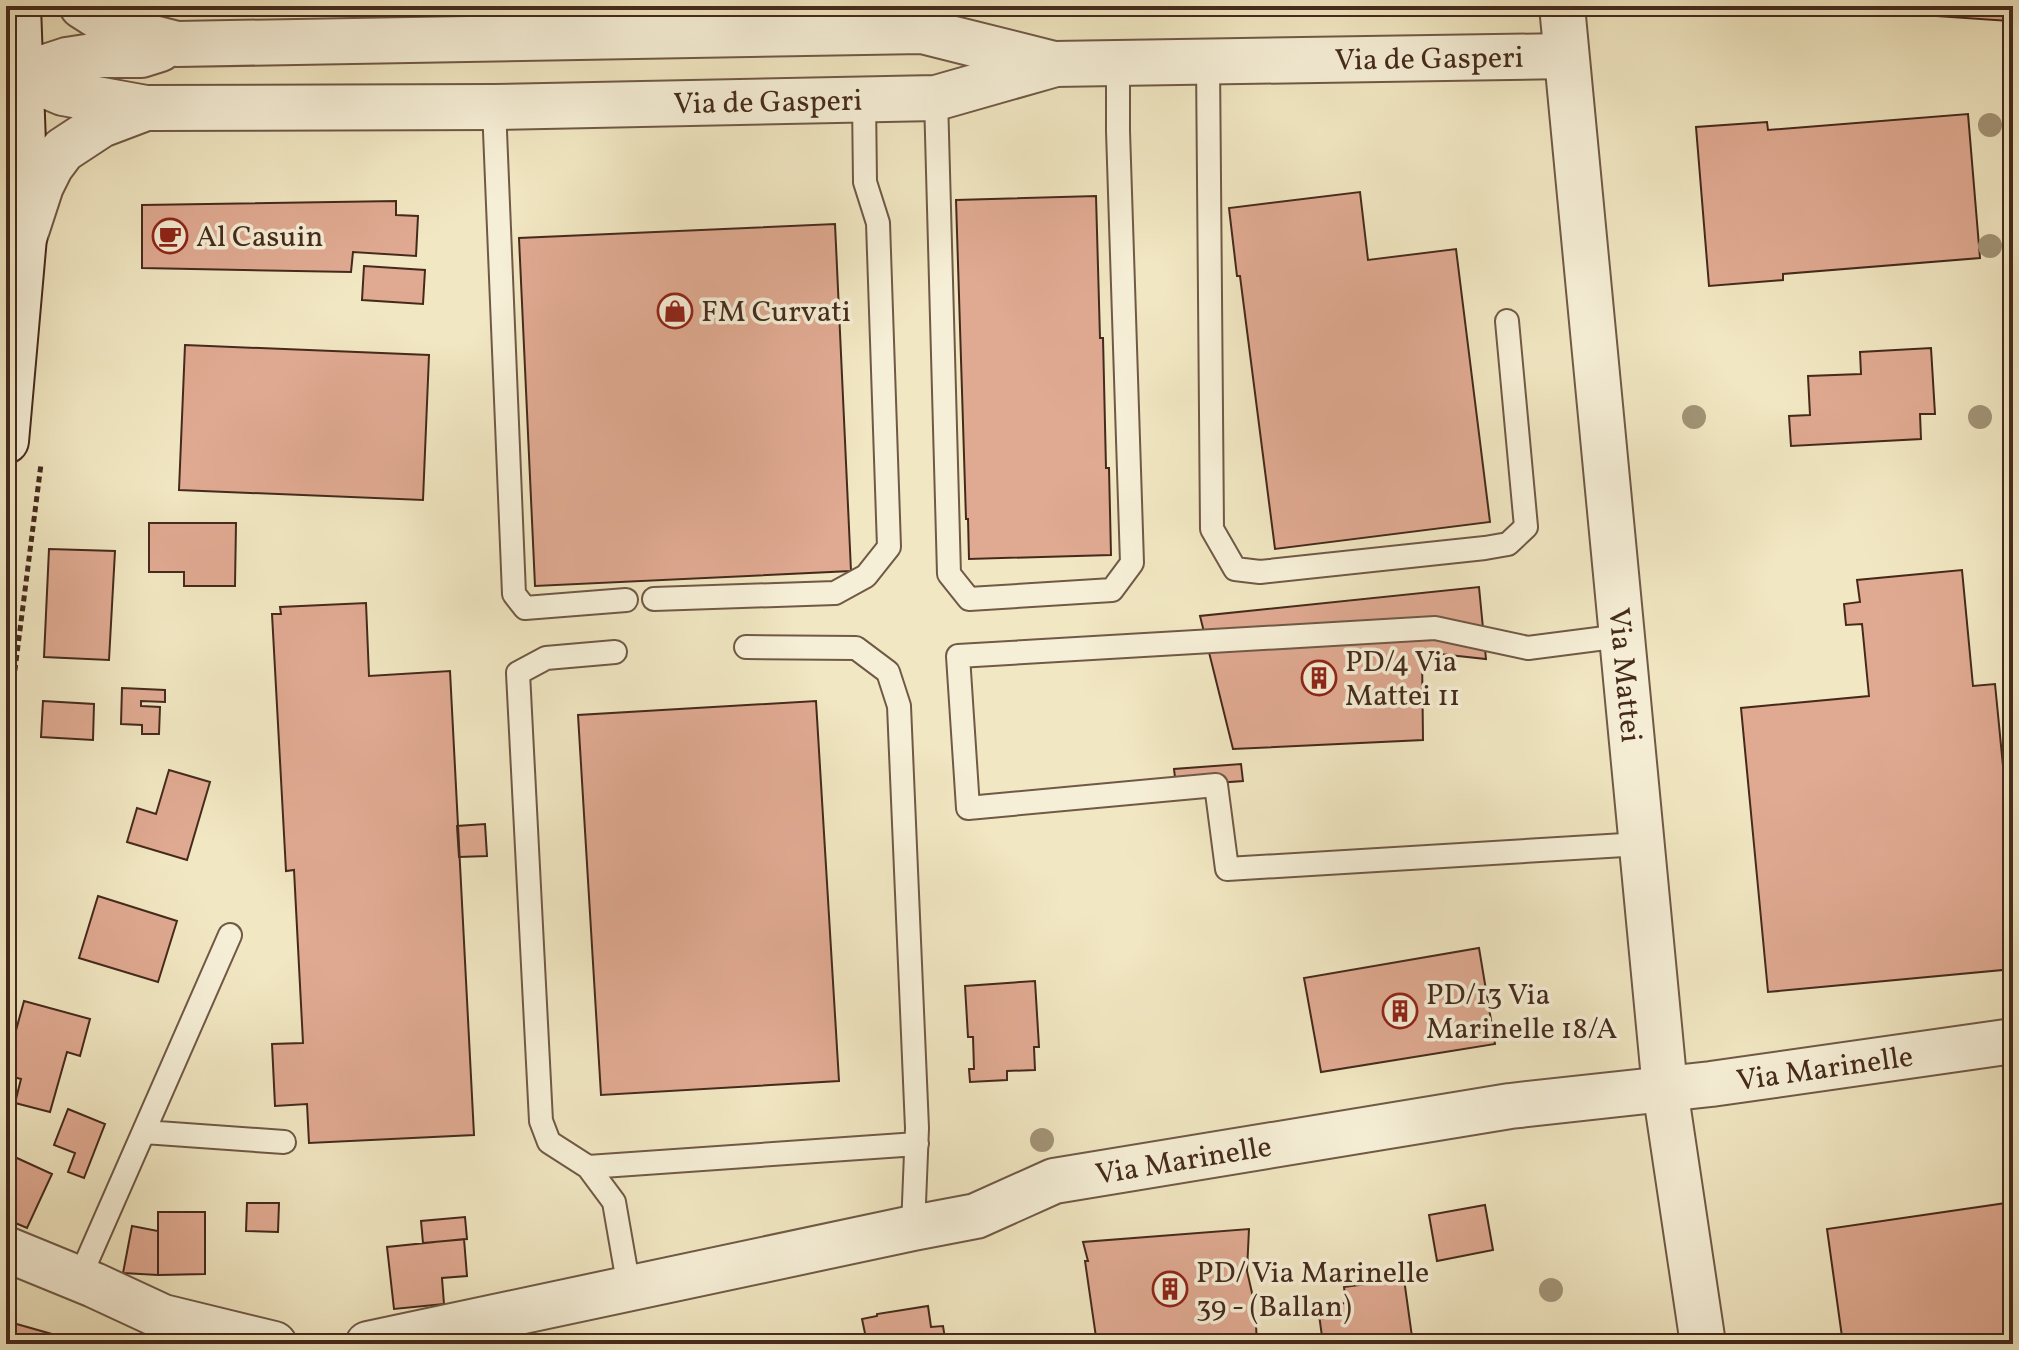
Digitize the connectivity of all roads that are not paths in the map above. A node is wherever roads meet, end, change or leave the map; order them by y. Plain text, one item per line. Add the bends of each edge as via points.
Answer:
1 (18, 6) edge
2 (82, 6) edge
3 (1562, 6) edge
4 (476, 23) edge
5 (177, 44) junction
6 (1566, 56) junction
7 (1118, 62) junction
8 (1208, 62) junction
9 (1054, 64) junction
10 (21, 75) junction
11 (936, 98) junction
12 (864, 100) junction
13 (486, 107) junction
14 (146, 108) junction
15 (24, 237) junction
16 (1507, 321) dead end
17 (6, 441) edge
18 (654, 599) dead end
19 (626, 600) dead end
20 (1621, 636) junction
21 (746, 647) dead end
22 (615, 652) dead end
23 (1641, 844) junction
24 (230, 935) dead end
25 (2013, 1041) edge
26 (1665, 1089) junction
27 (144, 1132) junction
28 (284, 1142) dead end
29 (917, 1144) junction
30 (588, 1167) junction
31 (913, 1228) junction
32 (6, 1249) edge
33 (79, 1279) junction
34 (629, 1288) junction
35 (274, 1344) edge
36 (368, 1344) edge
37 (1703, 1344) edge

1 - 10 street
2 - 5 street, Via de Gasperi via 118,29
3 - 6 street, Via Mattei
4 - 5 street, Via de Gasperi
4 - 9 street, Via de Gasperi via 922,31
4 - 13 street
5 - 10 street, Via de Gasperi via 141,55 67,60
6 - 8 street, Via de Gasperi
6 - 20 street, Via Mattei
7 - 8 street, Via de Gasperi
7 - 9 street, Via de Gasperi
7 - 11 lane via 1132,563 1112,590 969,599 949,574
8 - 16 lane via 1212,529 1235,569 1260,572 1508,544 1526,527
9 - 11 street, Via de Gasperi
10 - 14 street, Via de Gasperi via 63,93
10 - 15 street
11 - 12 street, Via de Gasperi
12 - 13 street, Via de Gasperi
12 - 18 lane via 865,182 878,223 889,547 866,576 835,593
13 - 14 street, Via de Gasperi
13 - 19 lane via 514,594 525,608
14 - 15 street, Via de Gasperi via 101,125 63,150 41,186
15 - 17 street
20 - 23 street, Via Mattei
20 - 23 lane via 1528,648 1435,628 958,656 968,808 1216,785 1227,869
21 - 29 lane via 856,648 888,672 899,706
22 - 30 lane via 546,658 518,673 541,1121 549,1142
23 - 26 street, Via Mattei
24 - 27 lane
25 - 26 street, Via Marinelle
26 - 31 street, Via Marinelle via 1510,1106 1054,1181 976,1216
26 - 37 street, Via Mattei
27 - 28 lane
27 - 33 lane
29 - 30 lane
29 - 31 lane
30 - 34 lane via 614,1202
31 - 34 street, Via Marinelle
32 - 33 street
33 - 35 street via 163,1317
34 - 36 street, Via Marinelle

